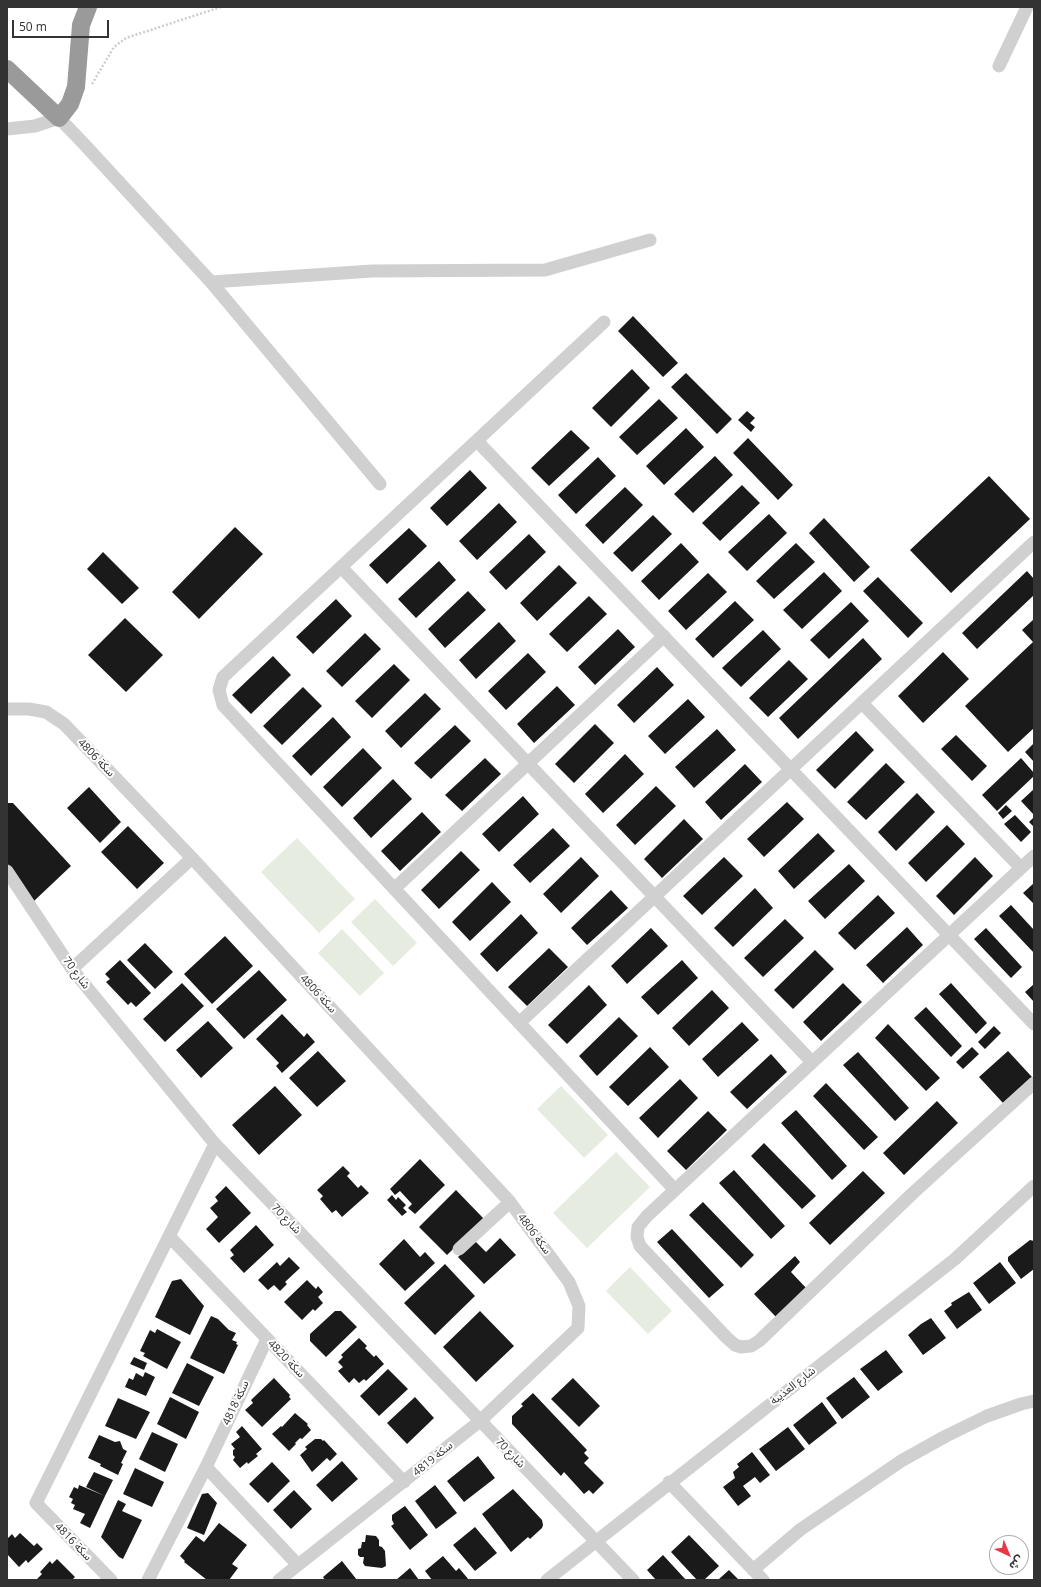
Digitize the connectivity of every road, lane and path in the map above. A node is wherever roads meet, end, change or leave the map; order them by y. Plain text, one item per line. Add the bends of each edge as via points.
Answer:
1 (88, 7) edge
2 (221, 7) edge
3 (1027, 7) edge
4 (999, 66) dead end
5 (7, 69) edge
6 (72, 98) junction
7 (59, 118) junction
8 (7, 129) edge
9 (650, 240) dead end
10 (211, 282) junction
11 (604, 322) dead end
12 (477, 441) junction
13 (380, 484) dead end
14 (1034, 542) edge
15 (341, 567) junction
16 (664, 636) junction
17 (862, 703) junction
18 (7, 709) edge
19 (529, 764) junction
20 (791, 769) junction
21 (1034, 856) edge
22 (192, 858) junction
23 (1022, 868) junction
24 (7, 871) edge
25 (394, 889) junction
26 (654, 896) junction
27 (949, 935) junction
28 (72, 969) junction
29 (519, 1023) junction
30 (1034, 1024) edge
31 (812, 1062) junction
32 (1034, 1083) edge
33 (214, 1144) junction
34 (675, 1190) junction
35 (1032, 1192) edge
36 (510, 1202) junction
37 (169, 1236) junction
38 (459, 1249) dead end
39 (578, 1328) joint
40 (267, 1339) junction
41 (1034, 1401) edge
42 (480, 1421) junction
43 (206, 1467) junction
44 (404, 1482) junction
45 (669, 1482) junction
46 (596, 1541) junction
47 (298, 1565) junction
48 (753, 1570) junction
49 (150, 1579) edge
50 (111, 1580) edge
51 (279, 1580) edge
52 (547, 1580) edge
53 (633, 1580) edge
54 (763, 1580) edge

1 - 6 highway via 82,25 76,88
2 - 6 path via 126,38 114,47 89,87 82,94
3 - 4 street
5 - 7 highway
6 - 7 highway
7 - 8 street via 34,126
7 - 10 street
9 - 10 street via 545,270 372,271
10 - 13 street
11 - 12 street
12 - 15 street
12 - 16 street
14 - 17 street
15 - 19 street
15 - 25 street via 223,677 220,690 223,705
16 - 19 street
16 - 20 street
17 - 20 street
17 - 23 street
18 - 22 street, سكة 4806 via 46,712 64,724
19 - 25 street
19 - 26 street
20 - 26 street
20 - 27 street
21 - 23 street
22 - 28 street
22 - 36 street, سكة 4806
23 - 27 street
24 - 28 street, شارع 70
25 - 29 street
26 - 29 street
26 - 31 street
27 - 30 street
27 - 31 street
28 - 33 street, شارع 70
29 - 34 street
31 - 34 street
32 - 34 street via 751,1346 735,1345 726,1337 640,1246 637,1237 638,1227
33 - 37 street
33 - 42 street, شارع 70
35 - 45 street, شارع العذيبة via 954,1259
36 - 38 street
36 - 39 street, سكة 4806 via 569,1282 579,1306
37 - 40 street, سكة 4820
37 - 50 street, سكة 4816 via 36,1503
39 - 42 street, سكة 4819
40 - 43 street, سكة 4818
40 - 44 street, سكة 4820
41 - 48 street via 987,1416 901,1461 801,1529
42 - 44 street, سكة 4819
42 - 46 street, شارع 70
43 - 47 street
43 - 49 street, سكة 4818
44 - 47 street, سكة 4819
45 - 46 street, شارع العذيبة
45 - 48 street
46 - 52 street, شارع العذيبة
46 - 53 street, شارع 70
47 - 51 street, سكة 4819
48 - 54 street

